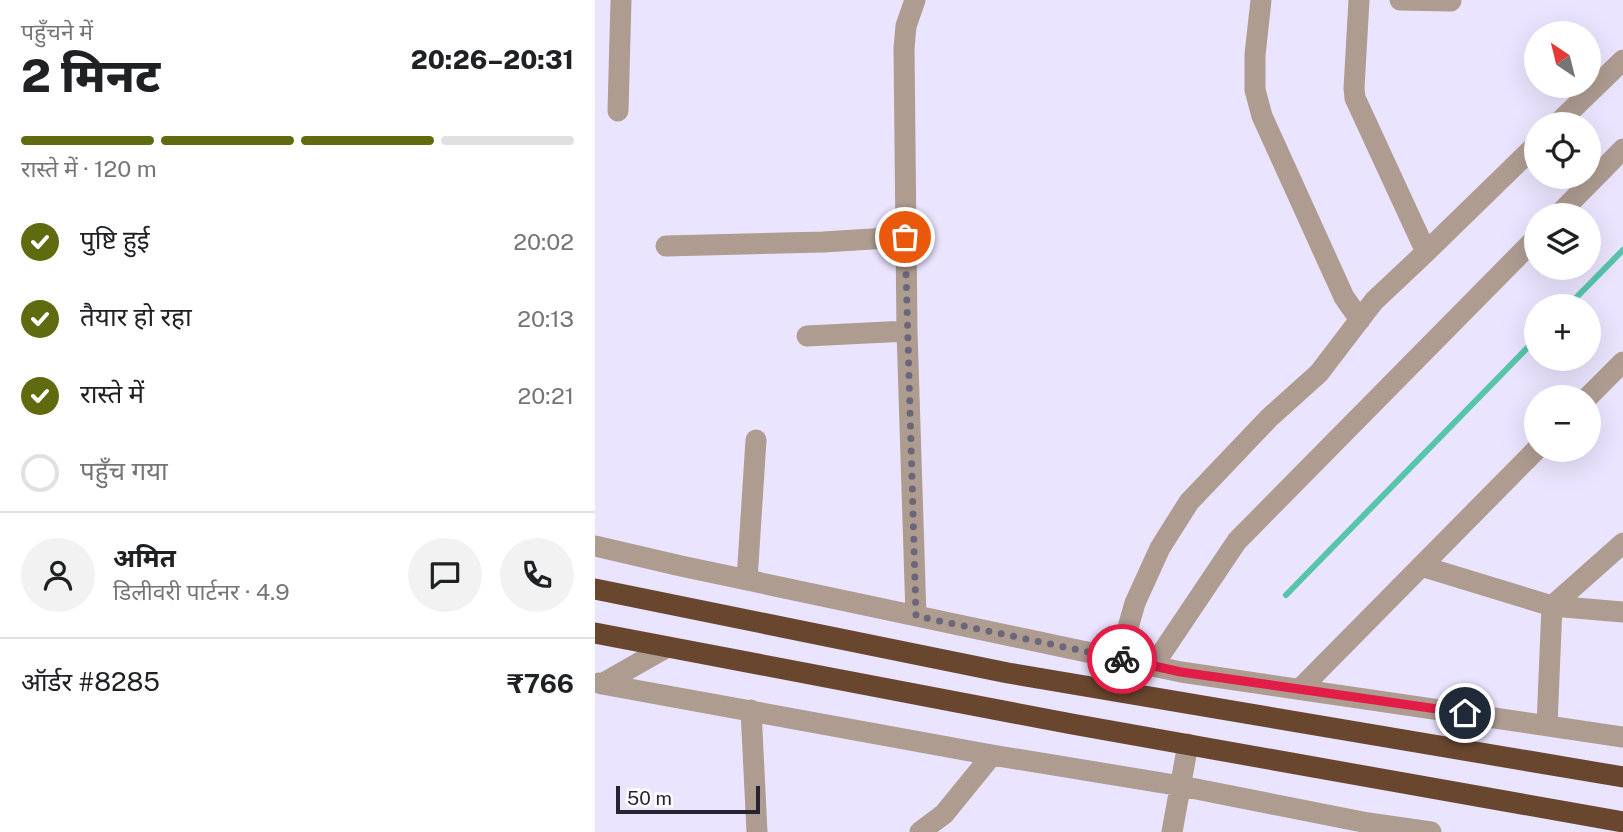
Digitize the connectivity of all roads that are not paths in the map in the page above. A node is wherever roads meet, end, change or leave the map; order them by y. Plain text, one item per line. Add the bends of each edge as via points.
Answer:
1 (621, 0) edge
2 (1261, 0) edge
3 (1359, 0) edge
4 (1400, 0) edge
5 (921, 1) edge
6 (1451, 1) edge
7 (1623, 60) edge
8 (618, 111) dead end
9 (1569, 112) edge
10 (1623, 149) edge
11 (1524, 157) edge
12 (1570, 203) edge
13 (905, 237) junction
14 (666, 246) dead end
15 (1524, 250) edge
16 (1426, 252) junction
17 (1360, 320) junction
18 (907, 331) junction
19 (807, 336) dead end
20 (1623, 362) edge
21 (1600, 385) edge
22 (757, 440) dead end
23 (1524, 462) edge
24 (1623, 543) edge
25 (595, 545) edge
26 (1421, 566) junction
27 (747, 580) junction
28 (595, 589) edge
29 (1552, 606) junction
30 (1623, 612) edge
31 (916, 616) junction
32 (595, 633) edge
33 (667, 647) junction
34 (1119, 659) junction
35 (1153, 666) junction
36 (598, 683) edge
37 (1300, 689) junction
38 (751, 710) junction
39 (1547, 726) junction
40 (1623, 737) edge
41 (1188, 744) junction
42 (992, 755) junction
43 (1623, 777) edge
44 (1181, 786) junction
45 (1623, 822) edge
46 (757, 832) edge
47 (920, 832) edge
48 (1172, 832) edge
49 (1431, 832) edge

1 - 8 street
2 - 17 street via 1255,90 1262,116 1344,297
3 - 16 street via 1355,98
4 - 6 street
5 - 13 street via 906,26 904,48
7 - 9 street
10 - 12 street
11 - 16 street
13 - 14 street
13 - 18 street
15 - 35 street via 1237,541
16 - 17 street
17 - 34 street via 1319,373 1189,502 1160,548 1135,603
18 - 19 street
18 - 31 street
20 - 21 street
22 - 27 street
23 - 26 street
24 - 29 street
25 - 27 street
26 - 29 street
26 - 37 street
27 - 31 street
28 - 43 highway via 1008,673
29 - 30 street
29 - 39 street
31 - 34 street
32 - 33 highway
33 - 36 street
33 - 41 highway
34 - 35 street
35 - 37 street
36 - 38 street
37 - 39 street
38 - 42 street
38 - 46 street
39 - 40 street
41 - 44 street
41 - 45 highway
42 - 44 street
42 - 47 street via 944,814
44 - 48 street
44 - 49 street

